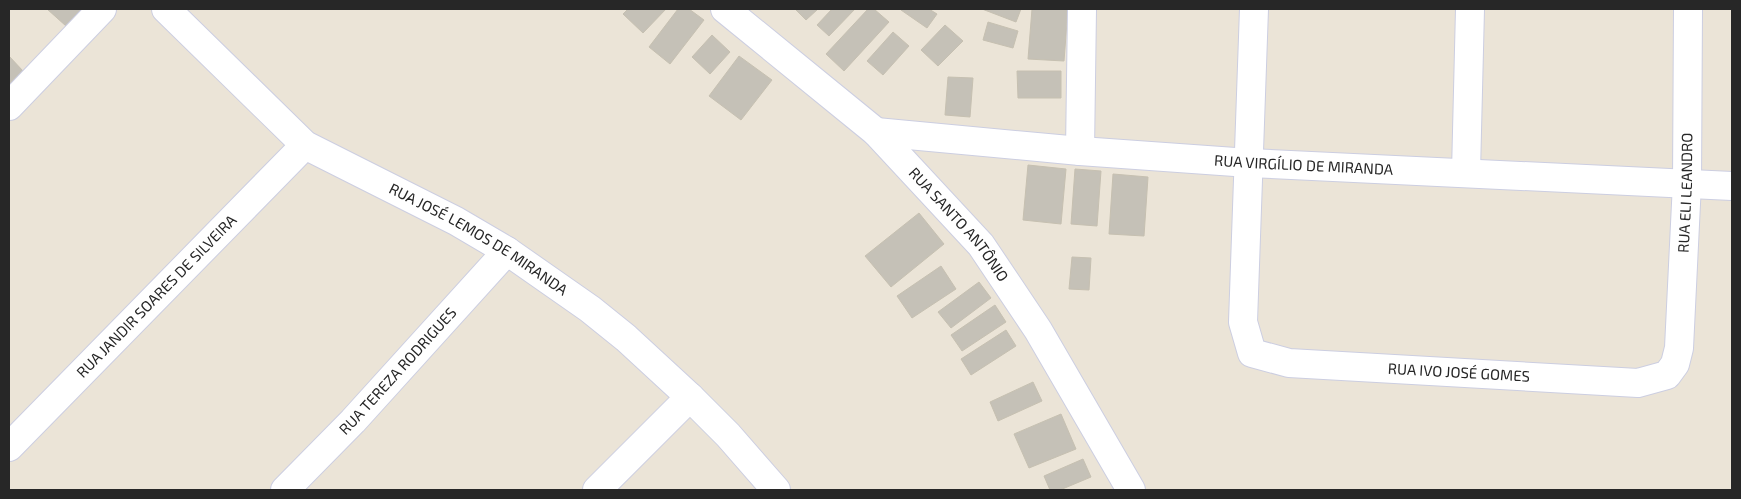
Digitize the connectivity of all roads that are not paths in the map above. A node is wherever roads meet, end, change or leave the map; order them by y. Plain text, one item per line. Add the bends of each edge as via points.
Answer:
1 (102, 9) edge
2 (166, 9) edge
3 (724, 9) edge
4 (1082, 9) edge
5 (1254, 9) edge
6 (1470, 9) edge
7 (1688, 9) edge
8 (9, 106) edge
9 (876, 132) junction
10 (305, 145) junction
11 (1080, 151) junction
12 (1250, 163) junction
13 (1466, 172) junction
14 (1687, 183) junction
15 (1732, 186) edge
16 (508, 251) junction
17 (1667, 375) joint
18 (690, 397) junction
19 (9, 447) edge
20 (285, 490) edge
21 (596, 490) edge
22 (776, 490) edge
23 (1131, 490) edge

1 - 8 street
2 - 10 street, RUA JOSÉ LEMOS DE MIRANDA
3 - 9 street, RUA SANTO ANTÔNIO
4 - 11 street
5 - 12 street
6 - 13 street
7 - 14 street, RUA ELI LEANDRO
9 - 11 street, RUA VIRGÍLIO DE MIRANDA
9 - 23 street, RUA SANTO ANTÔNIO via 981,245 1038,330
10 - 16 street, RUA JOSÉ LEMOS DE MIRANDA via 456,221
10 - 19 street, RUA JANDIR SOARES DE SILVEIRA
11 - 12 street, RUA VIRGÍLIO DE MIRANDA
12 - 13 street, RUA VIRGÍLIO DE MIRANDA
12 - 17 street, RUA IVO JOSÉ GOMES via 1243,322 1252,353 1289,363 1638,383
13 - 14 street, RUA VIRGÍLIO DE MIRANDA
14 - 15 street, RUA VIRGÍLIO DE MIRANDA
14 - 17 street, RUA ELI LEANDRO via 1679,348 1675,364
16 - 18 street, RUA JOSÉ LEMOS DE MIRANDA via 590,309
16 - 20 street, RUA TEREZA RODRIGUES via 353,421
18 - 21 street
18 - 22 street, RUA JOSÉ LEMOS DE MIRANDA

